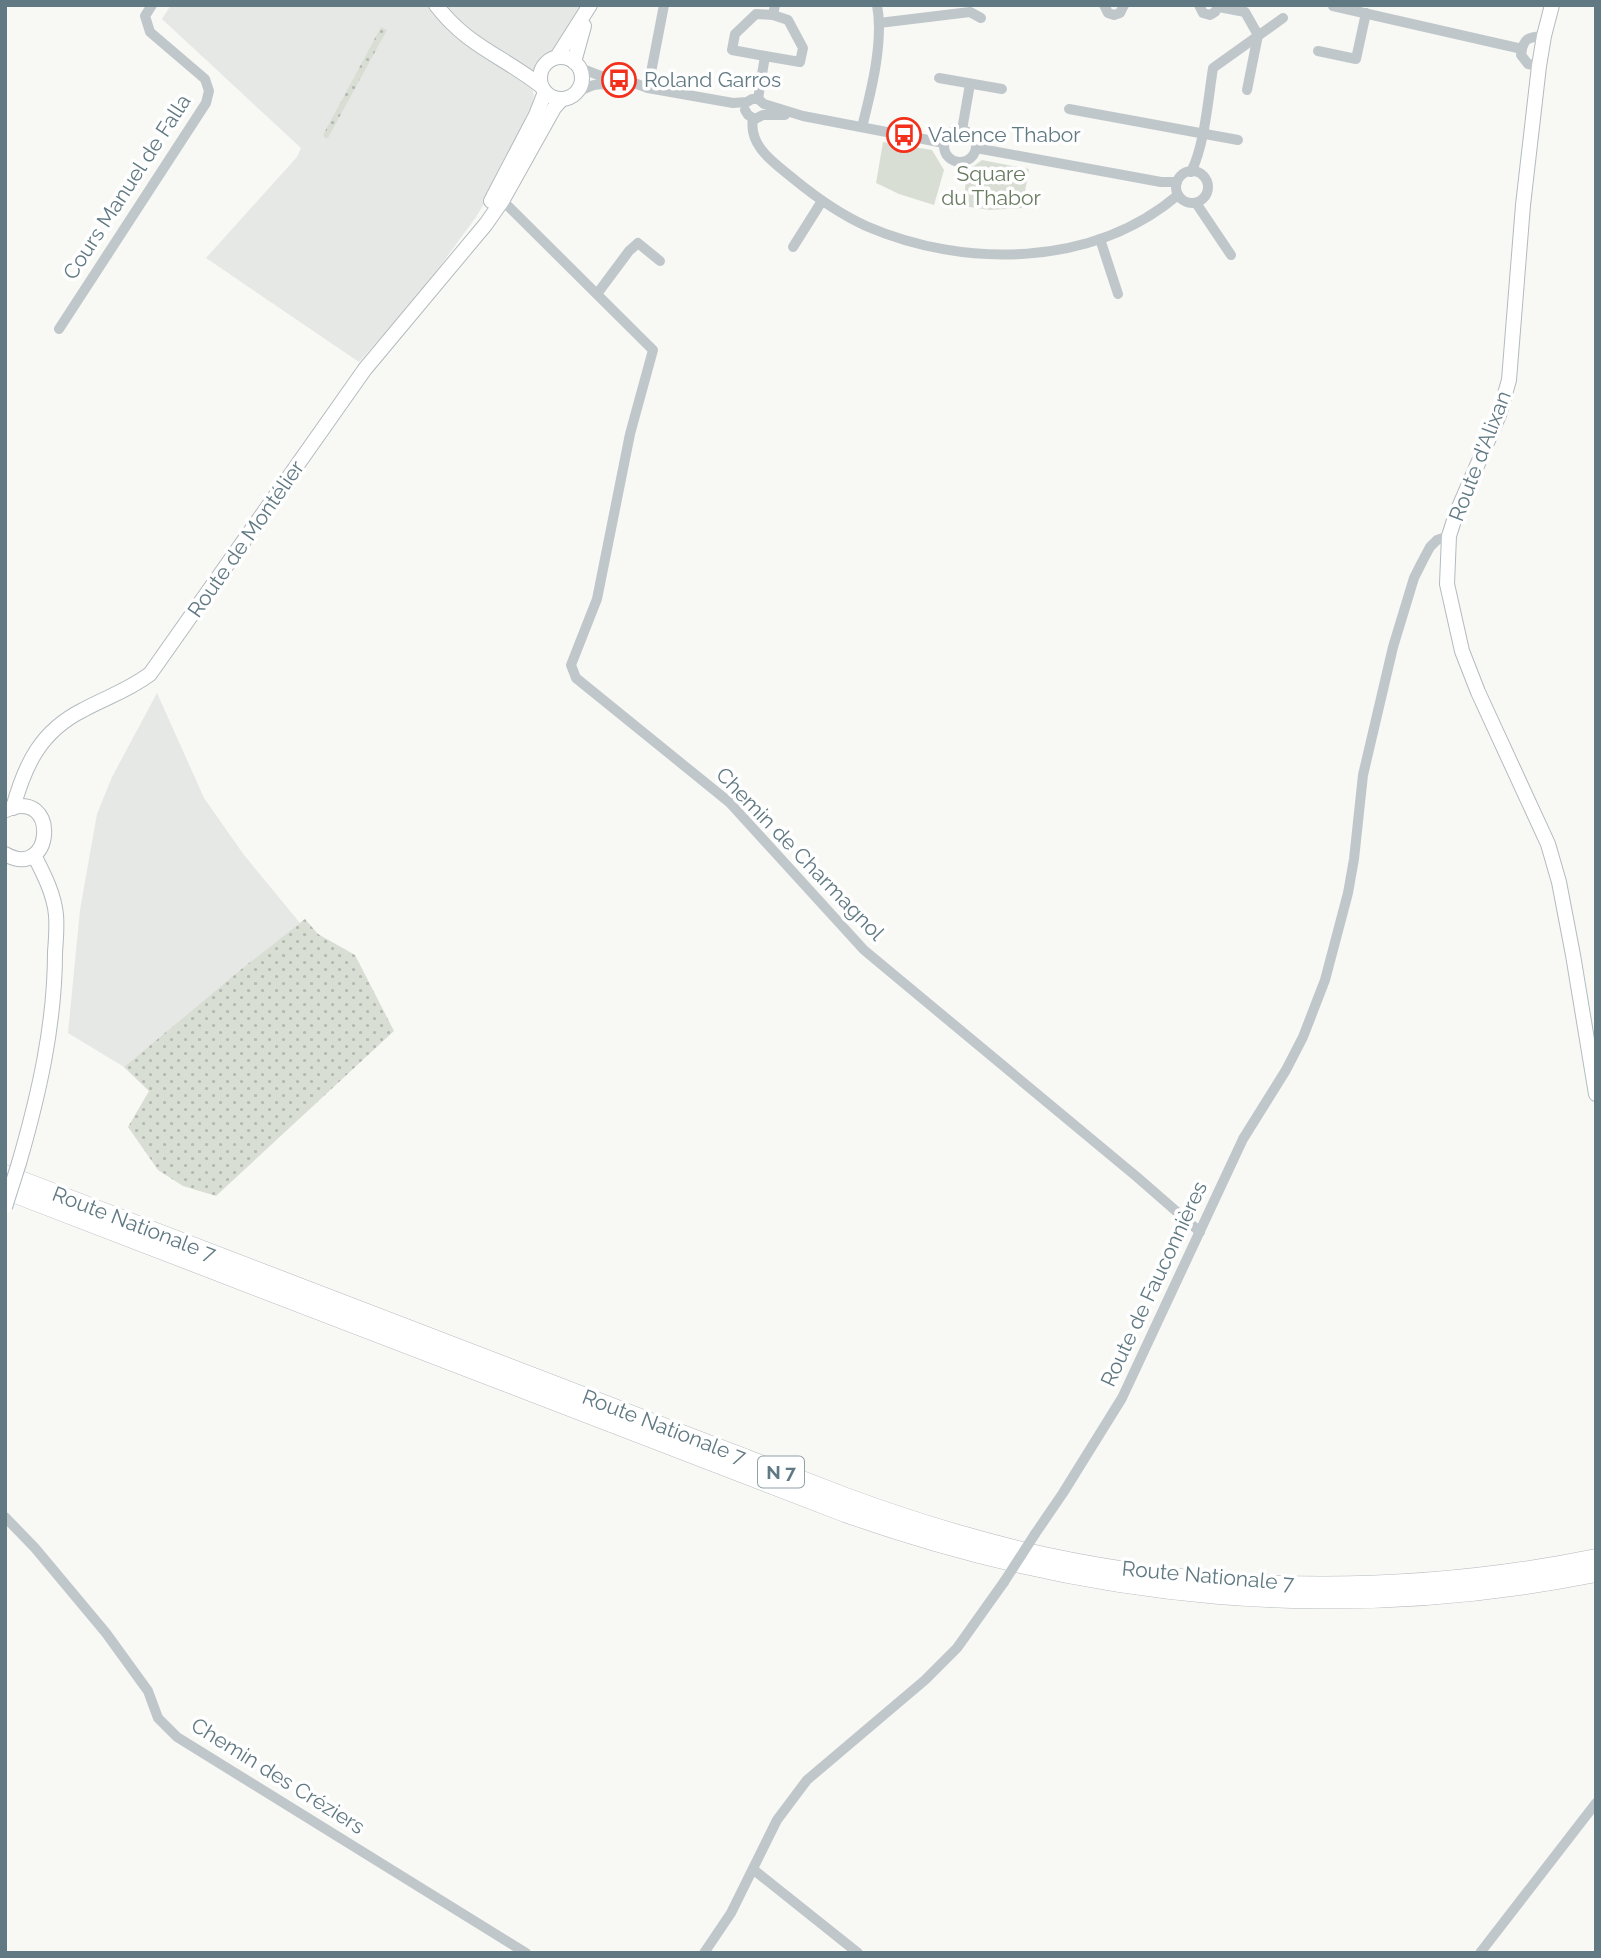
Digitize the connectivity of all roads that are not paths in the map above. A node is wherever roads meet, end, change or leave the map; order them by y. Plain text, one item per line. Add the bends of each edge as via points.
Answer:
1 (152, 5) edge
2 (436, 5) edge
3 (590, 5) edge
4 (664, 5) edge
5 (877, 5) edge
6 (1104, 5) edge
7 (1124, 5) edge
8 (1199, 5) edge
9 (1552, 5) edge
10 (1219, 6) edge
11 (1333, 6) edge
12 (774, 10) edge
13 (1366, 13) junction
14 (981, 18) dead end
15 (1283, 18) dead end
16 (880, 23) junction
17 (1258, 35) junction
18 (1544, 36) junction
19 (1522, 49) junction
20 (1318, 51) dead end
21 (495, 56) junction
22 (765, 56) junction
23 (557, 57) junction
24 (544, 65) junction
25 (577, 65) junction
26 (1539, 66) junction
27 (939, 78) dead end
28 (970, 84) junction
29 (648, 88) junction
30 (543, 89) junction
31 (1002, 89) dead end
32 (1247, 90) dead end
33 (576, 93) junction
34 (561, 100) junction
35 (755, 108) junction
36 (1069, 109) dead end
37 (862, 127) junction
38 (962, 130) junction
39 (1202, 132) junction
40 (1238, 140) dead end
41 (944, 143) junction
42 (976, 148) junction
43 (1191, 172) junction
44 (1177, 181) junction
45 (1178, 195) junction
46 (499, 196) junction
47 (822, 201) junction
48 (1196, 203) junction
49 (1100, 239) junction
50 (793, 247) dead end
51 (1231, 255) dead end
52 (660, 261) dead end
53 (597, 294) junction
54 (1118, 294) dead end
55 (59, 329) dead end
56 (1449, 536) junction
57 (9, 809) edge
58 (5, 854) edge
59 (34, 855) junction
60 (1596, 1094) edge
61 (12, 1168) edge
62 (5, 1190) edge
63 (5, 1208) edge
64 (1200, 1232) junction
65 (5, 1517) edge
66 (1596, 1558) edge
67 (1596, 1573) edge
68 (1596, 1803) edge
69 (754, 1870) junction
70 (526, 1953) edge
71 (704, 1953) edge
72 (858, 1953) edge
73 (1480, 1953) edge

1 - 55 street, Cours Manuel de Falla via 145,16 150,32 205,79 206,103
2 - 21 main road via 456,29
3 - 23 main road
3 - 25 main road
4 - 29 street
5 - 16 street
6 - 7 street via 1114,15
8 - 10 street via 1210,15
9 - 18 main road, Route d'Alixan
10 - 17 street via 1245,12
11 - 13 street
12 - 22 street via 756,14 735,34 732,50
12 - 22 street via 788,20 803,48 800,62
13 - 19 street
13 - 20 street via 1356,59
14 - 16 street via 970,12
15 - 17 street
16 - 37 street
17 - 32 street
17 - 39 street via 1213,68
18 - 19 street via 1530,37
18 - 26 main road, Route d'Alixan
19 - 26 street via 1528,64
21 - 24 main road
21 - 30 main road
22 - 35 street
23 - 24 main road
23 - 25 main road
24 - 30 main road, Route de Montélier
25 - 29 street
25 - 33 main road via 582,81
26 - 56 main road, Route d'Alixan via 1509,380
27 - 28 street
28 - 31 street
28 - 38 street
29 - 33 street via 600,83
29 - 35 street
30 - 34 main road
30 - 46 main road, Route de Montélier
33 - 34 main road
34 - 46 main road, Route de Montélier
35 - 37 street
35 - 47 street via 751,131 757,146
36 - 39 street
37 - 41 street
38 - 41 street via 951,133
38 - 42 street via 971,134
39 - 40 street
39 - 43 street
41 - 42 street via 949,158 957,162 968,159
42 - 44 street
43 - 44 street
43 - 48 street via 1201,174 1207,183 1207,193
44 - 45 street
45 - 48 street via 1185,202
45 - 49 street
46 - 53 street, Chemin de Charmagnol
46 - 57 main road, Route de Montélier via 467,246 365,369 150,674 50,733 36,749
47 - 49 street via 898,238 960,252 1027,254
47 - 50 street
48 - 51 street
49 - 54 street
52 - 53 street via 638,243
53 - 64 street, Chemin de Charmagnol via 653,350 630,434 597,599 571,665 576,678 729,802 864,950
56 - 60 main road, Route d'Alixan via 1447,584 1462,651 1548,844 1559,882
56 - 64 street, Route de Fauconnières via 1437,540 1422,562 1393,647 1363,775 1348,893 1325,980 1303,1037 1243,1139
57 - 59 main road via 26,807 44,824 44,841
58 - 59 main road via 17,859
59 - 61 main road via 56,914 55,977 34,1111
61 - 63 main road, bridge
61 - 66 highway, Route Nationale 7 / N 7 via 856,1501 922,1524 1045,1556 1206,1580 1338,1585 1502,1574
62 - 67 highway, Route Nationale 7 / N 7 via 845,1513 986,1557 1124,1585 1279,1599 1447,1595
64 - 69 street, Route de Fauconnières, bridge via 1122,1398 1004,1582 957,1648 807,1780 777,1820
65 - 70 street, Chemin des Créziers via 106,1633 148,1691 158,1718 177,1737
68 - 73 street
69 - 71 street, Route de Fauconnières
69 - 72 street

